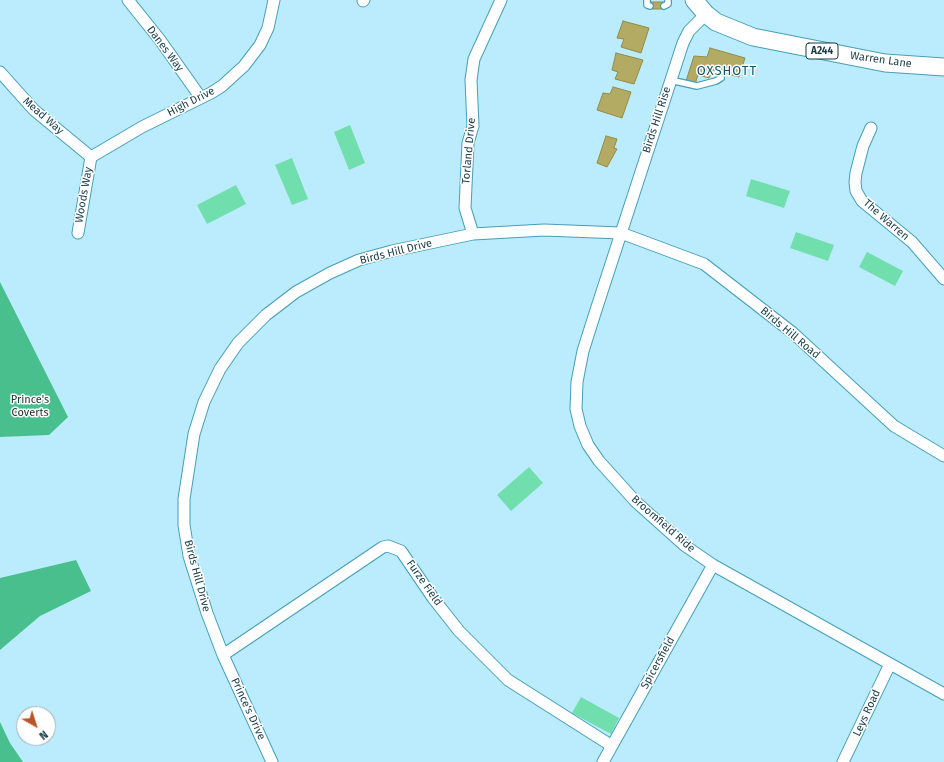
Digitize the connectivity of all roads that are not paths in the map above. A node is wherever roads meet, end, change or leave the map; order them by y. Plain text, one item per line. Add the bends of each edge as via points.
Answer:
1 (128, 0) edge
2 (274, 0) edge
3 (501, 0) edge
4 (668, 0) edge
5 (694, 0) edge
6 (664, 6) dead end
7 (706, 14) junction
8 (944, 67) edge
9 (0, 72) edge
10 (721, 78) dead end
11 (670, 80) junction
12 (201, 98) junction
13 (871, 128) dead end
14 (91, 157) junction
15 (78, 233) dead end
16 (621, 233) junction
17 (473, 234) junction
18 (944, 279) edge
19 (944, 456) edge
20 (713, 565) junction
21 (223, 655) junction
22 (890, 664) junction
23 (944, 694) edge
24 (612, 746) junction
25 (272, 762) edge
26 (603, 762) edge
27 (843, 762) edge

1 - 12 street, Danes Way
2 - 12 street, High Drive via 268,28 253,56 222,86
3 - 17 street, Torland Drive via 474,58 471,80 472,126 468,143 465,208
4 - 6 lane via 668,4
5 - 7 main road, A244
7 - 8 main road, Warren Lane / A244 via 716,22 754,38 885,63
7 - 11 street, Birds Hill Rise via 685,36
9 - 14 street, Mead Way via 30,106
10 - 11 lane via 697,86
11 - 16 street, Birds Hill Rise
12 - 14 street, High Drive via 142,127
13 - 18 street, The Warren via 856,173 856,191 862,201 912,242
14 - 15 street, Woods Way
16 - 17 street, Birds Hill Drive via 544,230
16 - 19 street, Birds Hill Road via 704,264 794,333 894,426
16 - 20 street, Broomfield Ride via 583,351 577,382 576,409 580,426 588,445 599,461 636,502 684,545
17 - 21 street, Birds Hill Drive via 392,250 359,260 330,273 296,292 266,315 238,343 220,369 204,402 194,434 184,499 184,525 189,556
20 - 22 street, Broomfield Ride
20 - 24 street, Spicersfield
21 - 24 street, Furze Field via 388,546 401,551 459,631 508,680
21 - 25 street, Prince's Drive
22 - 23 street, Broomfield Ride
22 - 27 street, Leys Road
24 - 26 street, Spicersfield

